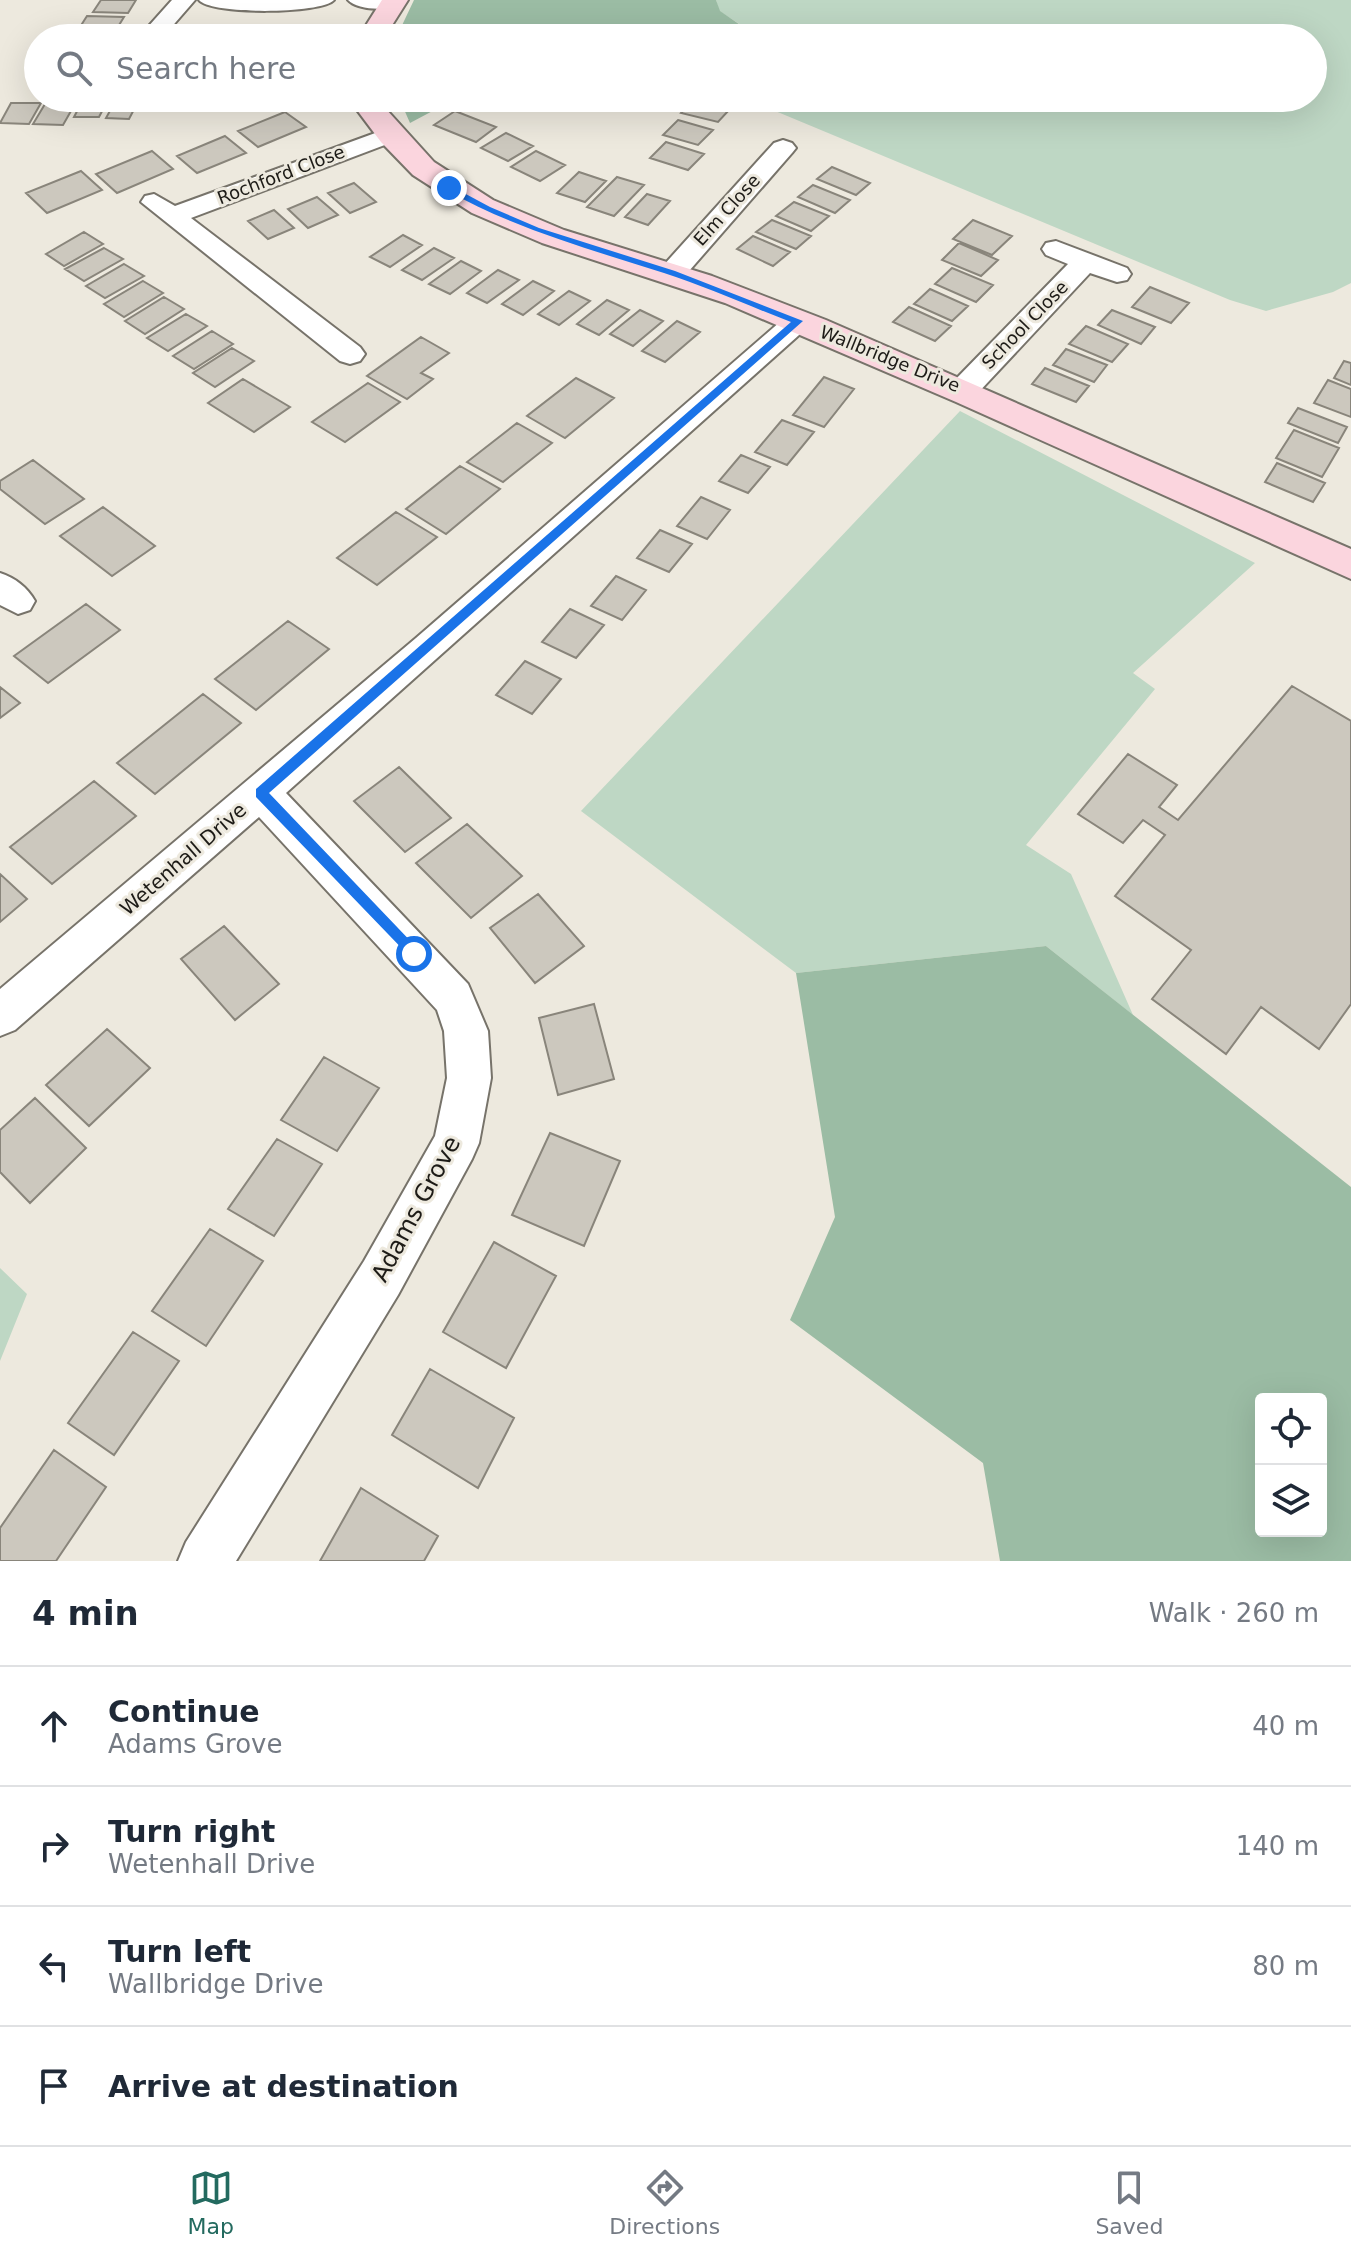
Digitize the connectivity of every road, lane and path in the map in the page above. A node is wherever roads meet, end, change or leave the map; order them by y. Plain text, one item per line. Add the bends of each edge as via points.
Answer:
1 (184, 0) edge
2 (210, 0) edge
3 (323, 0) edge
4 (359, 0) edge
5 (394, 0) edge
6 (162, 24) edge
7 (379, 24) edge
8 (372, 112) edge
9 (389, 135) junction
10 (811, 157) dead end
11 (1056, 249) dead end
12 (1086, 261) junction
13 (672, 273) junction
14 (1117, 274) dead end
15 (798, 321) junction
16 (350, 354) dead end
17 (964, 389) junction
18 (1351, 565) edge
19 (261, 793) junction
20 (0, 1016) edge
21 (205, 1561) edge

1 - 6 street
2 - 3 street via 254,5
4 - 5 street
5 - 7 street
8 - 9 street, Wallbridge Drive
9 - 13 street, Wallbridge Drive via 410,160 487,209
9 - 16 street, Rochford Close via 163,209
10 - 13 street, Elm Close via 772,141
11 - 12 street, School Close
12 - 14 street, School Close
12 - 17 street, School Close
13 - 15 street, Wallbridge Drive
15 - 17 street, Wallbridge Drive
15 - 19 street, Wetenhall Drive
17 - 18 street, Wallbridge Drive
19 - 20 street, Wetenhall Drive
19 - 21 street, Adams Grove via 453,998 466,1031 469,1078 456,1143 381,1278

